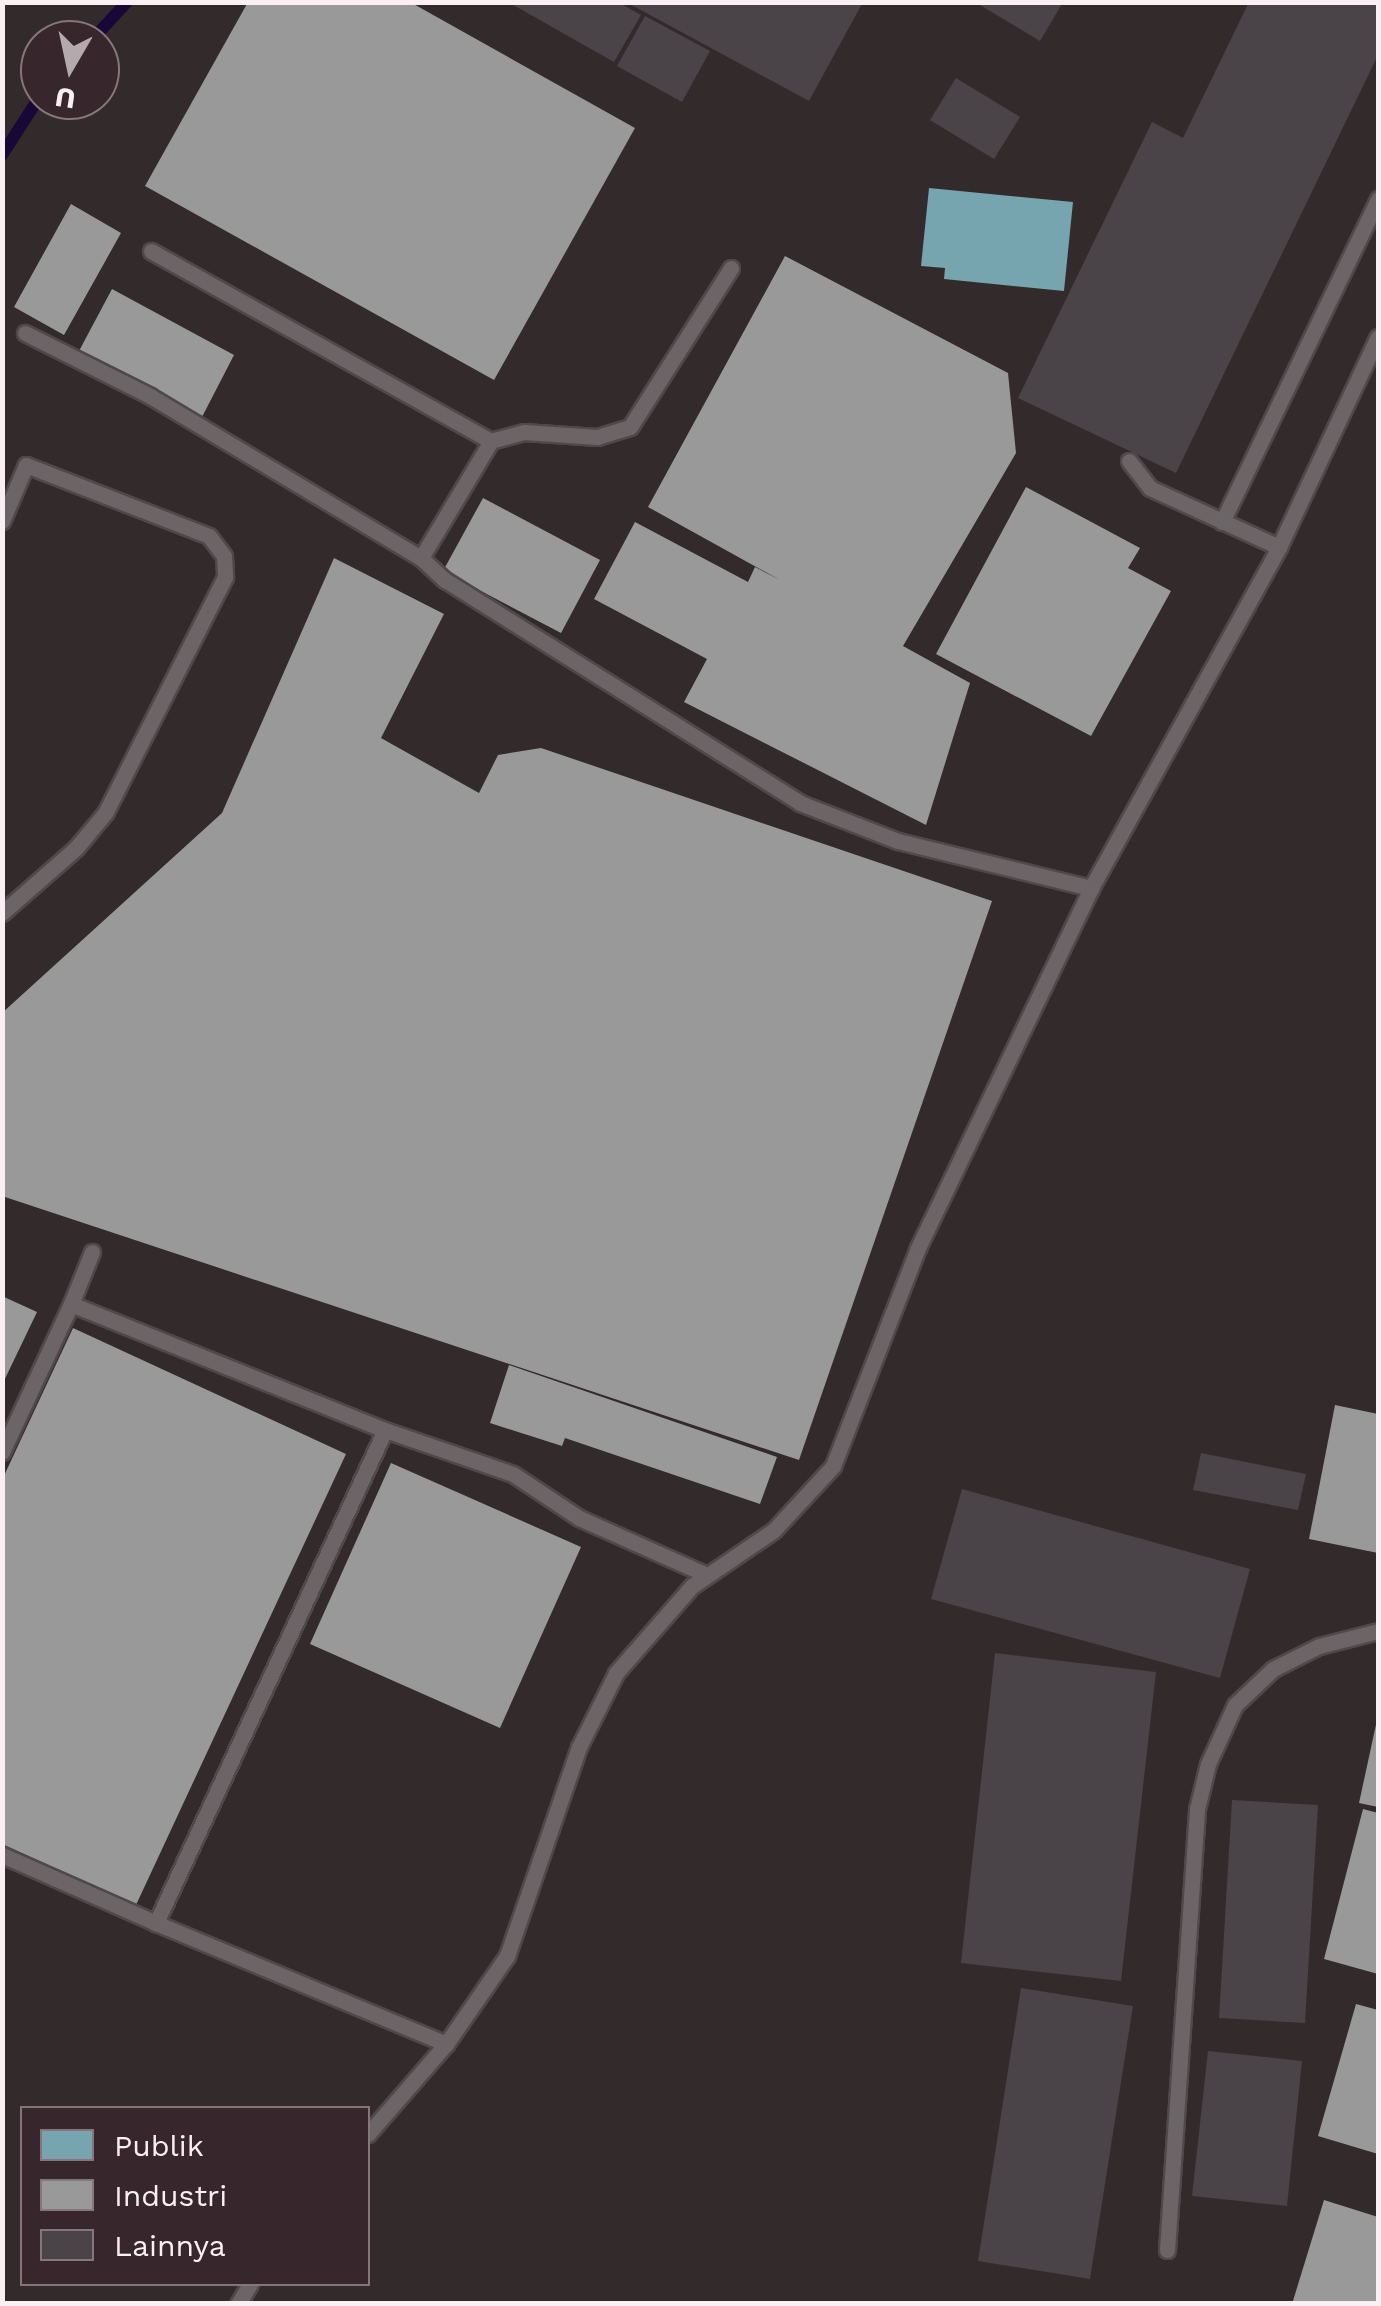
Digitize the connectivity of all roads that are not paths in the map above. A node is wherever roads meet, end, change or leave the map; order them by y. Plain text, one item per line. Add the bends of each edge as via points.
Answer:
1 (1378, 199) edge
2 (152, 251) dead end
3 (731, 268) dead end
4 (26, 333) dead end
5 (1378, 337) edge
6 (491, 440) junction
7 (1130, 461) dead end
8 (2, 521) edge
9 (1222, 522) junction
10 (1278, 547) junction
11 (421, 558) junction
12 (1091, 888) junction
13 (2, 914) edge
14 (92, 1252) dead end
15 (71, 1304) junction
16 (386, 1430) junction
17 (2, 1452) edge
18 (707, 1575) junction
19 (1378, 1631) edge
20 (2, 1856) edge
21 (156, 1923) junction
22 (446, 2044) junction
23 (370, 2132) edge
24 (1167, 2250) dead end

1 - 9 lane
2 - 6 lane
3 - 6 lane via 630,428 617,435 524,432
4 - 11 lane via 150,396
5 - 10 lane
6 - 11 lane
7 - 9 lane via 1150,488
8 - 13 lane via 26,464 209,536 224,556 225,577 106,812
9 - 10 lane
10 - 12 lane
11 - 12 lane via 445,580 800,803 898,840
12 - 18 lane via 918,1250 833,1466 774,1530
14 - 15 lane
15 - 16 lane
15 - 17 lane
16 - 18 lane via 513,1474 579,1518
16 - 21 lane
18 - 22 lane via 616,1673 579,1748 507,1956
19 - 24 lane via 1319,1646 1274,1668 1235,1704 1208,1764 1196,1809
20 - 21 lane
21 - 22 lane
22 - 23 lane

